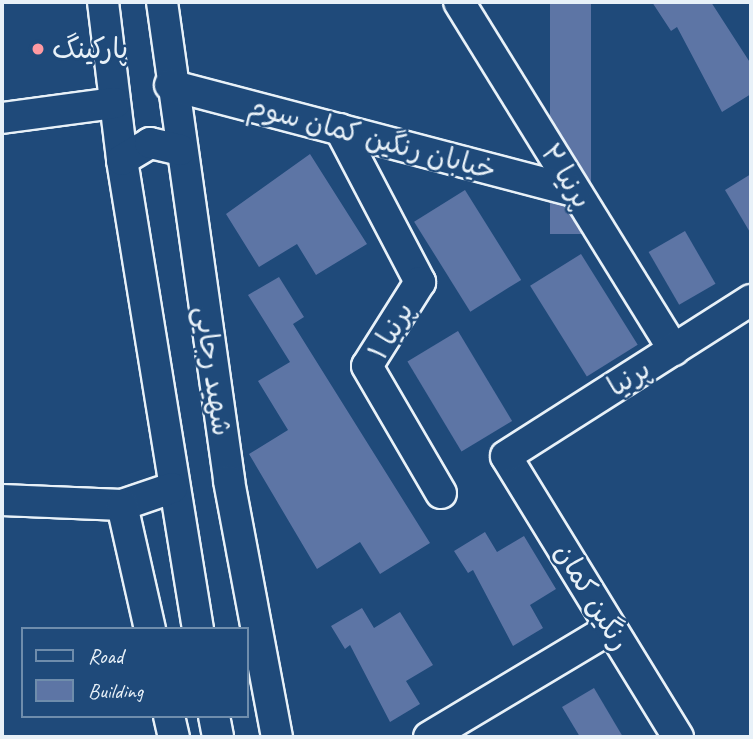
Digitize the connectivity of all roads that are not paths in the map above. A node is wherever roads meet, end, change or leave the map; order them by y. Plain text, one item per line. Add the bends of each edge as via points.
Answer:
1 (103, 2) edge
2 (162, 2) edge
3 (459, 2) edge
4 (170, 85) junction
5 (115, 103) junction
6 (2, 118) edge
7 (340, 129) junction
8 (543, 139) junction
9 (180, 150) junction
10 (122, 160) junction
11 (504, 172) junction
12 (574, 191) junction
13 (751, 300) edge
14 (674, 350) junction
15 (506, 456) joint
16 (172, 488) junction
17 (441, 493) dead end
18 (2, 500) edge
19 (122, 505) junction
20 (150, 627) edge
21 (198, 627) edge
22 (611, 628) junction
23 (169, 718) edge
24 (214, 718) edge
25 (174, 737) edge
26 (218, 737) edge
27 (277, 737) edge
28 (429, 737) edge
29 (678, 737) edge

1 - 5 street, شهید رجایی
2 - 4 street, شهید رجایی
3 - 8 street, پرنیا ۲
4 - 7 street, خیابان رنگین کمان سوم
4 - 9 street, شهید رجایی
5 - 6 street
5 - 10 street, شهید رجایی
7 - 11 street, خیابان رنگین کمان سوم
7 - 17 street, پرنیا ۱ via 419,282 367,366
8 - 11 street
8 - 12 street, پرنیا ۲
9 - 10 street via 150,144
9 - 27 street, شهید رجایی via 229,481
10 - 16 street, شهید رجایی
11 - 12 street, خیابان رنگین کمان سوم
12 - 14 street, پرنیا ۲
13 - 14 street, پرنیا
14 - 15 street, پرنیا
15 - 22 street, رنگین کمان
16 - 19 street
16 - 21 street, شهید رجایی
18 - 19 street
19 - 20 street
22 - 28 street
22 - 29 street, رنگین کمان
23 - 25 street
24 - 26 street

